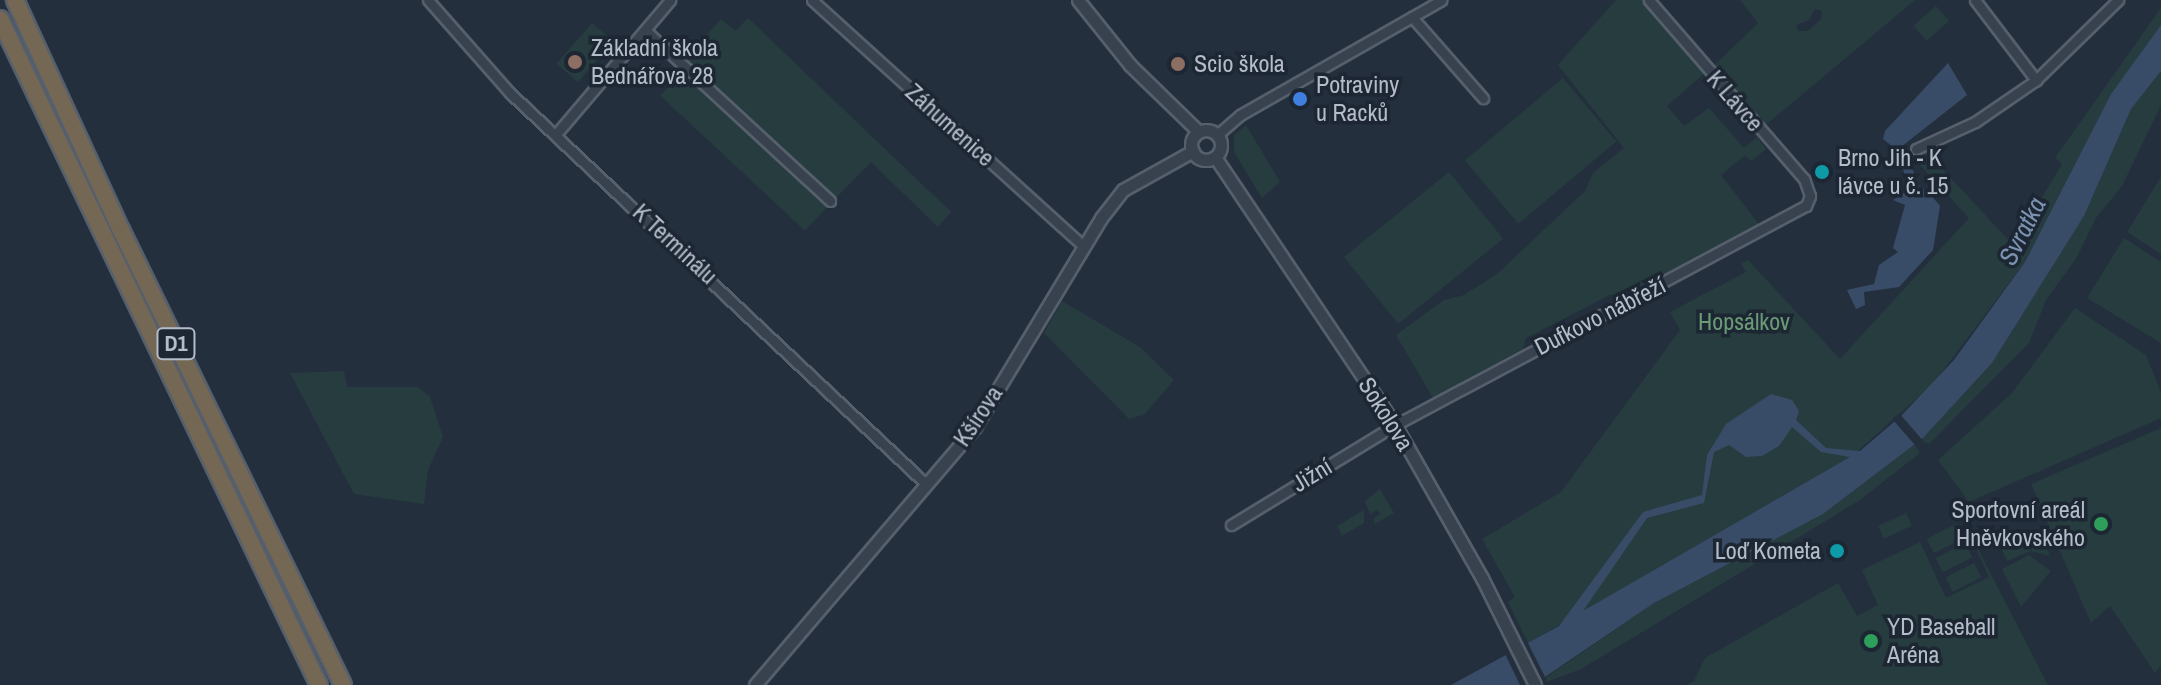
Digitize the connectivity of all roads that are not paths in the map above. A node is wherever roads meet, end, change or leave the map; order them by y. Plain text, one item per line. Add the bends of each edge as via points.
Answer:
1 (15, 0) edge
2 (428, 0) edge
3 (670, 0) edge
4 (1078, 0) edge
5 (1442, 0) edge
6 (1649, 0) edge
7 (1975, 0) edge
8 (2118, 0) edge
9 (816, 1) edge
10 (1412, 17) junction
11 (0, 19) edge
12 (645, 30) junction
13 (2036, 80) junction
14 (1483, 98) dead end
15 (1199, 132) junction
16 (557, 133) junction
17 (1217, 135) junction
18 (1916, 149) dead end
19 (1193, 151) junction
20 (1215, 157) junction
21 (830, 201) dead end
22 (1806, 206) joint
23 (1084, 247) junction
24 (1395, 425) junction
25 (927, 485) junction
26 (1231, 525) dead end
27 (319, 685) edge
28 (343, 685) edge
29 (755, 685) edge
30 (1535, 685) edge

1 - 28 highway, D1
2 - 16 street, K Terminálu via 467,49
3 - 12 street
4 - 15 street via 1130,65
5 - 10 street
6 - 22 street, K Lávce via 1804,179 1810,196
7 - 13 street
8 - 13 street
9 - 23 street, Záhumenice
10 - 14 street
10 - 17 street via 1240,115
11 - 27 highway, D1
12 - 16 street
12 - 21 street
13 - 18 street via 1975,122
15 - 17 street
15 - 19 street
16 - 25 street, K Terminálu
17 - 20 street via 1221,147
19 - 20 street via 1205,160
19 - 23 street, Kšírova via 1123,190
20 - 24 street, Sokolova
22 - 24 street, Dufkovo nábřeží
23 - 25 street, Kšírova via 975,427
24 - 26 street, Jižní
24 - 30 street, Sokolova
25 - 29 street, Kšírova

